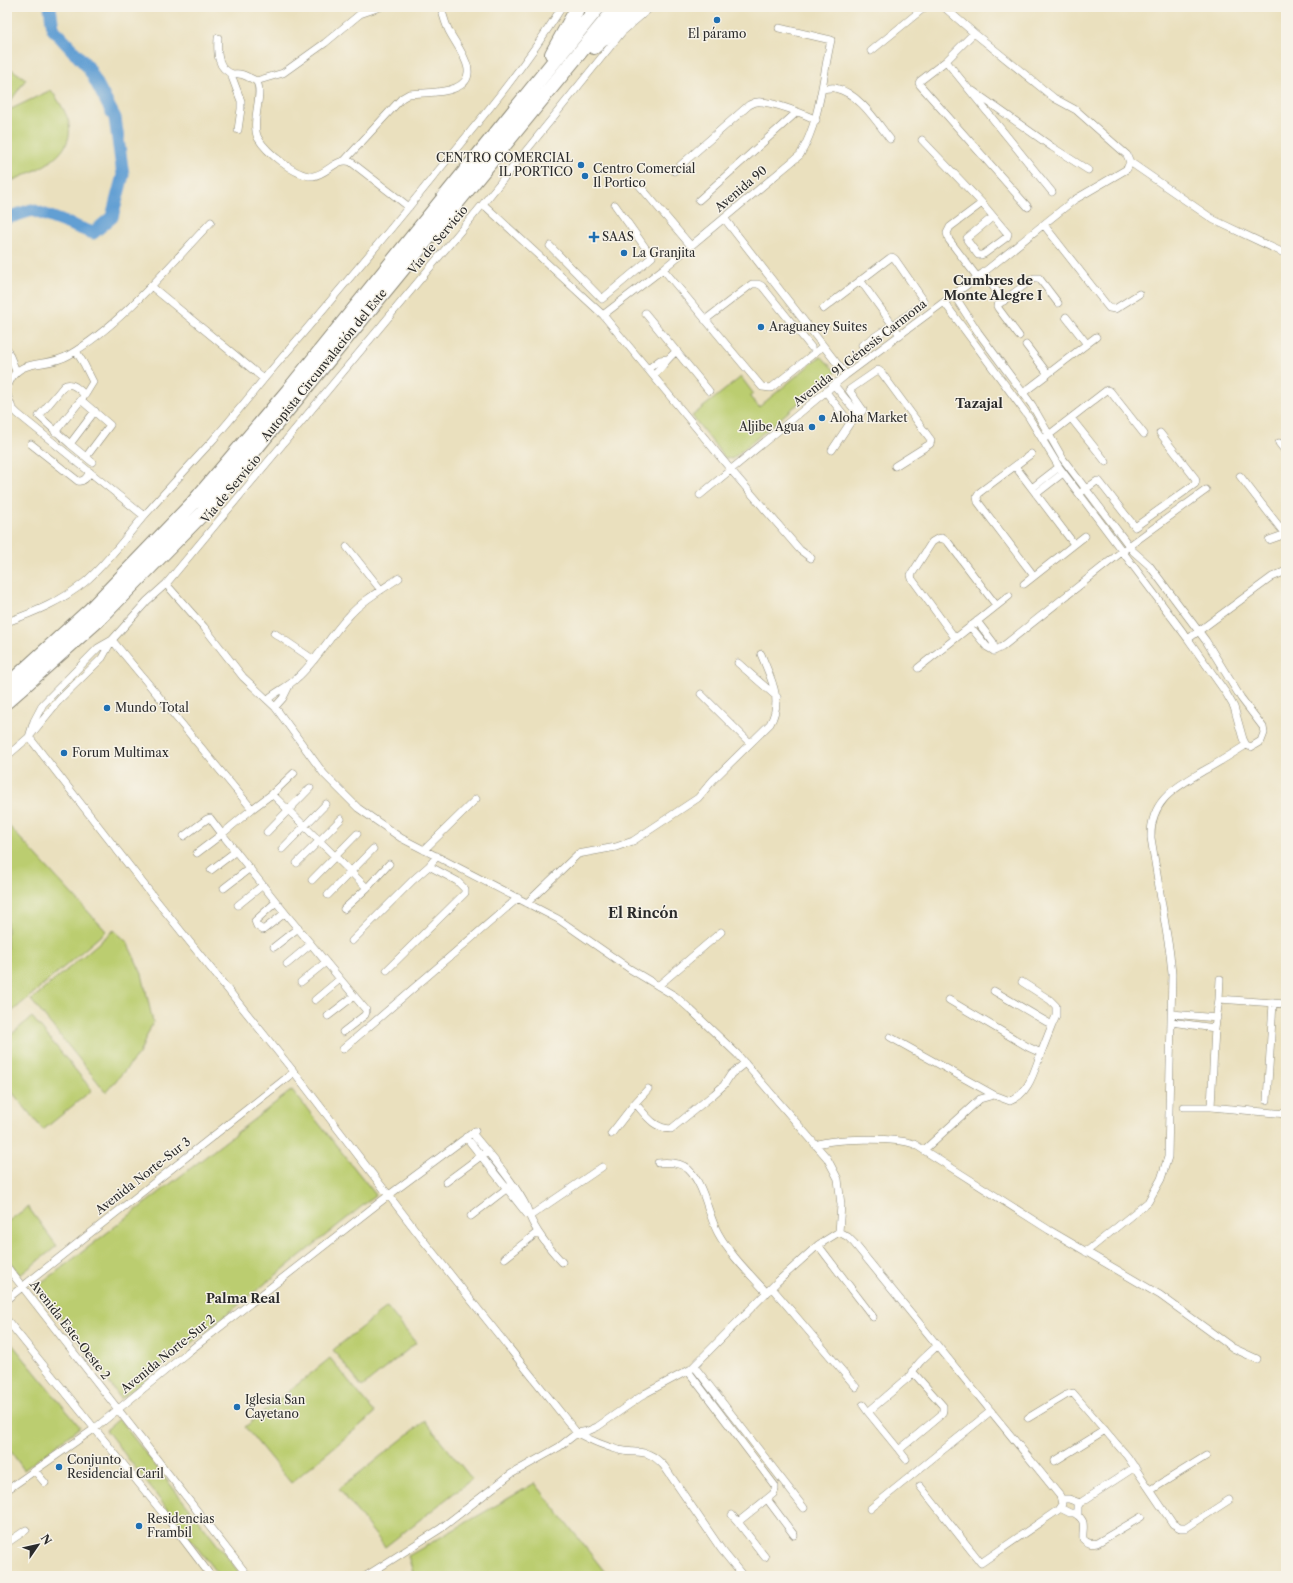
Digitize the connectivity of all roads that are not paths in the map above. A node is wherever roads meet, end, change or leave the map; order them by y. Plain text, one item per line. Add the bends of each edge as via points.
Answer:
1 (380, 7) edge
2 (441, 7) edge
3 (562, 7) edge
4 (578, 7) edge
5 (598, 7) edge
6 (617, 7) edge
7 (637, 7) edge
8 (651, 7) edge
9 (925, 7) edge
10 (944, 7) edge
11 (949, 10) edge
12 (779, 28) dead end
13 (974, 34) junction
14 (218, 38) dead end
15 (871, 51) dead end
16 (946, 61) junction
17 (234, 74) junction
18 (540, 77) junction
19 (256, 80) junction
20 (552, 85) junction
21 (964, 85) junction
22 (822, 89) junction
23 (797, 112) junction
24 (816, 120) junction
25 (238, 130) dead end
26 (890, 139) dead end
27 (922, 140) dead end
28 (345, 160) junction
29 (1130, 162) junction
30 (1088, 170) dead end
31 (674, 171) dead end
32 (639, 185) dead end
33 (1052, 192) dead end
34 (699, 200) dead end
35 (982, 203) dead end
36 (482, 204) junction
37 (615, 205) dead end
38 (409, 207) junction
39 (1028, 207) dead end
40 (724, 218) junction
41 (990, 220) dead end
42 (211, 222) dead end
43 (1044, 225) junction
44 (550, 246) dead end
45 (691, 246) junction
46 (1286, 254) edge
47 (663, 269) junction
48 (980, 275) junction
49 (860, 280) junction
50 (151, 286) junction
51 (597, 294) junction
52 (1139, 294) dead end
53 (954, 295) junction
54 (1004, 301) junction
55 (944, 302) junction
56 (589, 303) junction
57 (1058, 303) dead end
58 (823, 309) dead end
59 (645, 312) dead end
60 (603, 315) junction
61 (1066, 317) dead end
62 (705, 320) junction
63 (893, 324) junction
64 (900, 335) junction
65 (1020, 336) dead end
66 (1096, 337) dead end
67 (1086, 344) junction
68 (862, 345) dead end
69 (1026, 345) dead end
70 (823, 346) junction
71 (811, 347) dead end
72 (7, 349) edge
73 (76, 351) junction
74 (677, 351) junction
75 (667, 359) junction
76 (648, 369) junction
77 (16, 371) junction
78 (1048, 374) junction
79 (654, 375) junction
80 (846, 375) junction
81 (264, 379) junction
82 (834, 385) junction
83 (7, 389) edge
84 (709, 391) dead end
85 (826, 392) junction
86 (1023, 393) junction
87 (7, 394) edge
88 (83, 397) junction
89 (95, 411) junction
90 (859, 415) junction
91 (1071, 418) junction
92 (850, 423) junction
93 (55, 432) junction
94 (1160, 433) dead end
95 (1144, 434) dead end
96 (1049, 435) junction
97 (1042, 440) junction
98 (1279, 443) dead end
99 (31, 444) dead end
100 (70, 444) junction
101 (832, 450) dead end
102 (1286, 452) edge
103 (1031, 454) dead end
104 (86, 457) junction
105 (92, 462) dead end
106 (1106, 462) dead end
107 (895, 466) dead end
108 (1015, 466) junction
109 (731, 470) junction
110 (1061, 470) junction
111 (90, 472) junction
112 (1240, 476) dead end
113 (1086, 489) junction
114 (1206, 490) dead end
115 (1034, 491) junction
116 (1079, 494) junction
117 (700, 495) dead end
118 (144, 516) junction
119 (1285, 534) edge
120 (1085, 536) dead end
121 (1269, 540) dead end
122 (1074, 544) junction
123 (1130, 546) junction
124 (347, 547) dead end
125 (1122, 552) junction
126 (811, 558) dead end
127 (1286, 571) edge
128 (1034, 576) junction
129 (399, 578) dead end
130 (166, 584) junction
131 (1024, 584) dead end
132 (381, 590) junction
133 (1009, 596) dead end
134 (996, 605) junction
135 (977, 621) junction
136 (7, 622) edge
137 (970, 626) junction
138 (1198, 631) junction
139 (274, 633) dead end
140 (955, 638) junction
141 (1188, 639) junction
142 (112, 640) junction
143 (994, 651) junction
144 (761, 654) dead end
145 (314, 660) junction
146 (738, 662) dead end
147 (918, 668) dead end
148 (7, 686) edge
149 (289, 686) junction
150 (56, 690) junction
151 (701, 694) dead end
152 (777, 697) junction
153 (60, 699) junction
154 (268, 699) junction
155 (7, 701) edge
156 (275, 707) junction
157 (28, 737) junction
158 (750, 743) junction
159 (1246, 745) junction
160 (7, 756) edge
161 (294, 773) dead end
162 (310, 788) dead end
163 (272, 794) junction
164 (476, 799) dead end
165 (326, 804) dead end
166 (252, 809) junction
167 (288, 811) junction
168 (341, 818) dead end
169 (304, 826) junction
170 (266, 832) dead end
171 (222, 834) junction
172 (357, 834) dead end
173 (184, 836) dead end
174 (319, 842) junction
175 (282, 848) dead end
176 (373, 849) dead end
177 (424, 850) junction
178 (236, 851) junction
179 (197, 853) dead end
180 (437, 856) junction
181 (336, 857) junction
182 (297, 863) dead end
183 (388, 864) dead end
184 (429, 866) junction
185 (250, 868) junction
186 (211, 870) dead end
187 (352, 872) junction
188 (312, 880) dead end
189 (263, 885) junction
190 (224, 888) dead end
191 (367, 888) junction
192 (328, 895) dead end
193 (518, 898) junction
194 (276, 902) junction
195 (527, 903) junction
196 (238, 905) dead end
197 (344, 909) dead end
198 (285, 913) junction
199 (298, 928) junction
200 (721, 932) dead end
201 (352, 941) dead end
202 (311, 944) junction
203 (274, 947) dead end
204 (326, 962) junction
205 (287, 964) dead end
206 (387, 970) dead end
207 (340, 979) junction
208 (1220, 979) dead end
209 (300, 982) dead end
210 (1022, 982) dead end
211 (658, 986) junction
212 (994, 991) dead end
213 (354, 996) junction
214 (1219, 999) junction
215 (315, 1000) dead end
216 (949, 1000) dead end
217 (1273, 1003) junction
218 (1286, 1004) edge
219 (1172, 1014) junction
220 (328, 1016) dead end
221 (1217, 1018) junction
222 (1171, 1022) junction
223 (1052, 1026) junction
224 (1215, 1028) junction
225 (343, 1032) dead end
226 (890, 1037) dead end
227 (343, 1049) dead end
228 (1041, 1053) junction
229 (745, 1064) junction
230 (294, 1072) junction
231 (973, 1083) junction
232 (648, 1088) dead end
233 (994, 1096) junction
234 (978, 1100) junction
235 (1267, 1100) dead end
236 (635, 1103) junction
237 (1184, 1107) dead end
238 (1211, 1108) junction
239 (1286, 1114) edge
240 (611, 1134) dead end
241 (815, 1144) junction
242 (924, 1150) junction
243 (484, 1154) junction
244 (658, 1163) dead end
245 (602, 1166) dead end
246 (446, 1182) dead end
247 (510, 1187) junction
248 (389, 1195) junction
249 (471, 1216) dead end
250 (530, 1216) junction
251 (538, 1232) junction
252 (839, 1232) junction
253 (818, 1245) junction
254 (1086, 1252) junction
255 (504, 1258) dead end
256 (562, 1262) dead end
257 (7, 1267) edge
258 (22, 1286) junction
259 (769, 1290) junction
260 (7, 1299) edge
261 (873, 1317) dead end
262 (7, 1320) edge
263 (937, 1346) junction
264 (1258, 1359) dead end
265 (691, 1368) junction
266 (912, 1371) junction
267 (856, 1388) dead end
268 (863, 1405) dead end
269 (118, 1409) junction
270 (991, 1411) junction
271 (868, 1412) junction
272 (1028, 1418) dead end
273 (94, 1429) junction
274 (1105, 1430) junction
275 (577, 1433) junction
276 (899, 1450) junction
277 (1206, 1456) dead end
278 (906, 1459) dead end
279 (1055, 1461) dead end
280 (1135, 1467) junction
281 (35, 1471) junction
282 (45, 1483) dead end
283 (920, 1486) dead end
284 (7, 1490) edge
285 (1151, 1490) junction
286 (767, 1499) junction
287 (1061, 1499) junction
288 (1229, 1500) dead end
289 (1080, 1503) junction
290 (804, 1508) dead end
291 (1060, 1508) junction
292 (870, 1509) dead end
293 (732, 1514) dead end
294 (1078, 1515) junction
295 (1141, 1517) dead end
296 (738, 1522) junction
297 (26, 1530) dead end
298 (794, 1535) dead end
299 (7, 1543) edge
300 (765, 1557) dead end
301 (211, 1576) edge
302 (248, 1576) edge
303 (366, 1576) edge
304 (743, 1576) edge

1 - 19 street via 360,14 283,73
2 - 28 street via 448,30 467,64 467,78 454,89 409,94 402,98
3 - 38 street via 512,78
4 - 18 highway
5 - 18 highway, Autopista Circunvalación del Este
6 - 20 highway, Autopista Circunvalación del Este
7 - 20 highway
8 - 36 street, Vía de Servicio via 622,32
9 - 15 street
10 - 11 street
11 - 13 street
12 - 22 street, Avenida 90 via 830,40
13 - 16 street
13 - 29 street via 1054,98 1076,110 1127,155
14 - 17 street via 221,66 226,72
16 - 21 street
16 - 39 street via 918,83
17 - 19 street via 241,73
17 - 25 street via 233,81 241,101
18 - 148 highway, Autopista Circunvalación del Este via 288,391 193,503 90,611
19 - 28 street via 258,98 254,121 258,139 265,148 283,163 304,175 320,174 339,161
20 - 155 highway, Autopista Circunvalación del Este via 203,513 98,620
21 - 30 street
21 - 33 street
22 - 24 street, Avenida 90
22 - 26 street via 834,87 852,96 868,110
23 - 24 street
23 - 31 street via 755,102
23 - 34 street
24 - 40 street, Avenida 90 via 800,154
27 - 48 street via 982,202 950,227 947,233 949,240
28 - 38 street via 352,162
29 - 43 street, Avenida 91 Génesis Carmona via 1127,169 1074,200
29 - 46 street via 1214,220
32 - 45 street
35 - 41 street via 1008,237 984,254 978,255 967,238
36 - 56 street
36 - 130 street, Vía de Servicio
37 - 51 street via 652,257 602,299
38 - 81 street
40 - 45 street, Avenida 90
40 - 70 street
42 - 50 street
43 - 48 street, Avenida 91 Génesis Carmona
43 - 52 street via 1109,308 1115,309
44 - 51 street
45 - 47 street, Avenida 90
47 - 60 street, Avenida 90
47 - 62 street
48 - 53 street, Avenida 91 Génesis Carmona
48 - 54 street
49 - 58 street
49 - 63 street
49 - 63 street via 890,258 895,259 924,303
50 - 73 street via 105,330
50 - 81 street
51 - 56 street
53 - 55 street, Avenida 91 Génesis Carmona
53 - 86 street
54 - 57 street via 1034,278 1039,278
54 - 65 street via 998,306
55 - 64 street, Avenida 91 Génesis Carmona
55 - 97 street via 1028,416
56 - 60 street
59 - 74 street
60 - 76 street
61 - 67 street
62 - 70 street via 762,387 766,388 771,388
62 - 71 street via 752,284 758,284
63 - 64 street
63 - 68 street
64 - 80 street, Avenida 91 Génesis Carmona
66 - 67 street
67 - 78 street
69 - 78 street
70 - 80 street
72 - 77 street
73 - 77 street via 45,364 28,366
73 - 88 street via 93,380
74 - 75 street
74 - 84 street
75 - 76 street via 660,360
75 - 79 street via 665,365
76 - 79 street
77 - 83 street
78 - 86 street
79 - 109 street
80 - 82 street, Avenida 91 Génesis Carmona
81 - 118 street
82 - 85 street, Avenida 91 Génesis Carmona
82 - 90 street
85 - 92 street
85 - 109 street, Avenida 91 Génesis Carmona
86 - 96 street
87 - 111 street via 12,408
88 - 89 street
88 - 93 street
88 - 93 street via 72,384 67,384 41,412 42,419
89 - 100 street
89 - 104 street via 110,425
90 - 92 street
90 - 107 street via 863,410 849,390 878,370 931,440 930,444
91 - 95 street via 1107,390
91 - 96 street
91 - 106 street
92 - 101 street
93 - 100 street
94 - 113 street via 1195,478 1195,484 1135,527 1099,481
96 - 97 street
96 - 113 street via 1063,459
97 - 110 street
98 - 102 street
99 - 111 street via 78,481 82,482
100 - 104 street
103 - 108 street
104 - 105 street
108 - 115 street
108 - 128 street via 977,497 978,502
109 - 117 street, Avenida 91 Génesis Carmona
109 - 126 street via 800,550
110 - 115 street
110 - 116 street
111 - 118 street
112 - 119 street
113 - 116 street
113 - 123 street
114 - 123 street
115 - 122 street
116 - 125 street
118 - 136 street via 120,546 85,582 58,601
119 - 121 street
120 - 122 street
122 - 128 street
123 - 125 street
123 - 138 street via 1149,565
124 - 132 street
125 - 141 street
125 - 143 street
127 - 138 street via 1272,577
128 - 131 street
129 - 132 street
130 - 142 street, Vía de Servicio
130 - 154 street via 243,677
132 - 145 street via 349,616
133 - 134 street
134 - 135 street
134 - 140 street via 948,542 942,538 932,542 911,575
135 - 137 street
135 - 143 street via 993,642
137 - 140 street
137 - 143 street via 986,647
138 - 141 street
138 - 159 street via 1262,727 1264,733 1261,741 1251,747
139 - 145 street
140 - 147 street
141 - 159 street via 1234,707
142 - 150 street, Vía de Servicio via 98,648
142 - 153 street via 102,658
142 - 166 street
144 - 152 street
145 - 149 street
146 - 152 street
149 - 154 street
149 - 156 street
150 - 153 street
150 - 157 street, Vía de Servicio via 43,704
151 - 158 street
152 - 158 street via 774,717 770,724
153 - 157 street
154 - 156 street
156 - 177 street via 324,774 358,808 401,838
157 - 160 street, Vía de Servicio
157 - 230 street
158 - 195 street via 698,798 633,841 578,854
159 - 219 street via 1174,788 1161,802 1153,819 1151,838 1171,963
161 - 163 street
162 - 167 street
163 - 166 street
163 - 167 street
164 - 177 street
165 - 169 street
166 - 171 street
167 - 169 street
167 - 170 street
168 - 174 street
169 - 174 street
169 - 175 street
171 - 173 street via 210,818
171 - 178 street
171 - 179 street
172 - 181 street
174 - 181 street
174 - 182 street
176 - 187 street
177 - 180 street
178 - 185 street
178 - 186 street
180 - 184 street
180 - 193 street
181 - 187 street
181 - 188 street
183 - 191 street
184 - 201 street
184 - 206 street via 457,881 465,889 465,893
185 - 189 street
185 - 190 street
187 - 191 street
187 - 192 street
189 - 194 street
189 - 196 street
191 - 197 street
193 - 195 street
193 - 227 street
194 - 198 street
194 - 198 street via 255,921 257,926 263,930
195 - 211 street via 558,919
198 - 199 street
199 - 202 street
199 - 203 street
200 - 211 street
202 - 204 street
202 - 205 street
204 - 207 street
204 - 209 street
207 - 213 street
207 - 215 street
208 - 214 street
210 - 223 street via 1056,1006
211 - 229 street via 691,1010
212 - 223 street
213 - 220 street
213 - 225 street via 366,1012
214 - 217 street
214 - 221 street
216 - 228 street
217 - 218 street
217 - 235 street
219 - 221 street
219 - 222 street
221 - 224 street
222 - 224 street
222 - 254 street via 1168,1154 1161,1179 1148,1202
223 - 228 street
224 - 238 street
226 - 231 street
228 - 233 street via 1034,1073 1019,1096 1010,1101
229 - 236 street via 731,1074 714,1094 671,1129 651,1122
229 - 241 street
230 - 248 street
230 - 258 street, Avenida Norte-Sur 3
231 - 233 street
231 - 234 street
232 - 236 street
233 - 234 street
234 - 242 street
236 - 240 street
237 - 238 street
238 - 239 street
241 - 242 street via 838,1140 898,1141 911,1143
241 - 252 street via 827,1158 838,1179 841,1205
242 - 254 street
243 - 246 street
243 - 247 street
243 - 248 street, Avenida Norte-Sur 2 via 471,1134
244 - 259 street via 670,1162 689,1170 718,1234 736,1258
245 - 250 street
247 - 249 street
247 - 250 street via 523,1210
248 - 269 street, Avenida Norte-Sur 2
248 - 275 street
250 - 251 street
251 - 255 street
251 - 256 street
252 - 253 street
252 - 263 street via 854,1243
253 - 259 street
253 - 261 street
254 - 264 street via 1160,1295 1233,1348
257 - 258 street, Avenida Este-Oeste 2
258 - 260 street, Avenida Norte-Sur 3
258 - 269 street, Avenida Este-Oeste 2
259 - 265 street
259 - 267 street
262 - 273 street
263 - 266 street
263 - 270 street
265 - 275 street via 646,1393 597,1427
265 - 286 street via 775,1486 773,1494
265 - 290 street
266 - 271 street via 909,1377
266 - 276 street via 943,1410 942,1414
268 - 271 street
269 - 273 street, Avenida Norte-Sur 2
269 - 302 street, Avenida Este-Oeste 2
270 - 287 street
270 - 292 street
271 - 276 street
272 - 274 street via 1073,1393
273 - 281 street, Avenida Norte-Sur 2
273 - 301 street
274 - 279 street
274 - 280 street
275 - 303 street via 501,1481 440,1529
275 - 304 street via 612,1448 650,1454 657,1458
276 - 278 street
277 - 285 street
280 - 285 street
280 - 289 street
281 - 282 street
281 - 284 street, Avenida Norte-Sur 2
283 - 291 street via 981,1563
285 - 288 street via 1173,1524 1180,1528 1186,1528
286 - 296 street
286 - 298 street
287 - 289 street
287 - 291 street
289 - 294 street
291 - 294 street
293 - 296 street
294 - 295 street via 1084,1524 1083,1539 1091,1544
296 - 300 street
297 - 299 street

